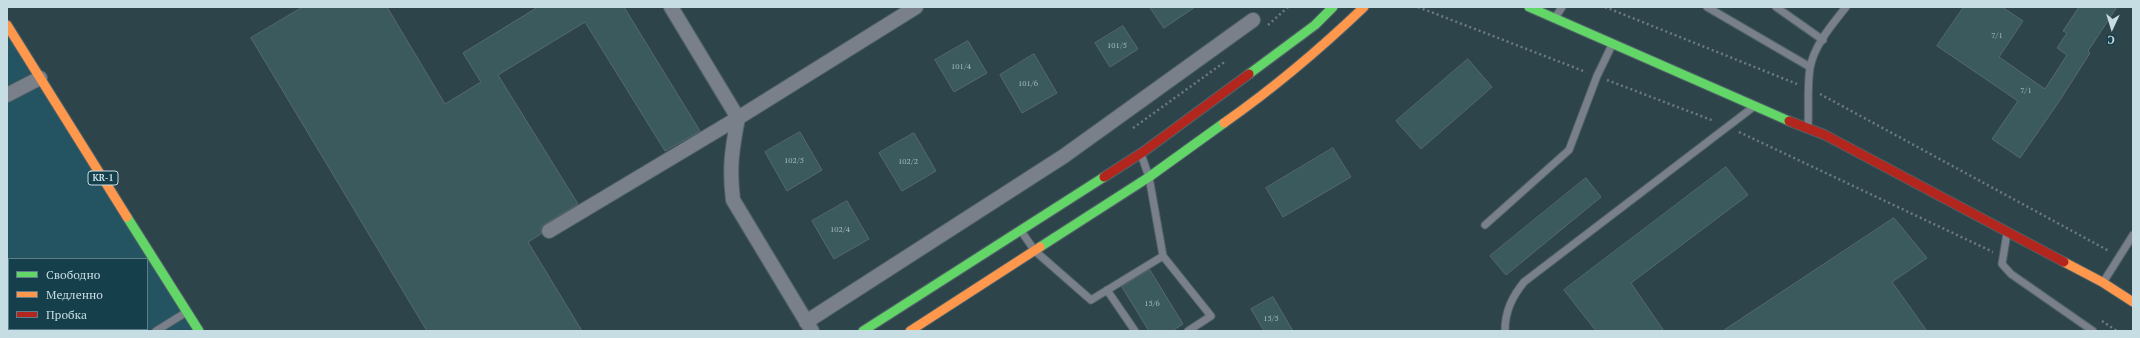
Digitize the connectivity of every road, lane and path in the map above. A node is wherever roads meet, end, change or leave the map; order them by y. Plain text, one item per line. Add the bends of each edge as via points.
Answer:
1 (671, 7) edge
2 (916, 7) edge
3 (1334, 7) edge
4 (1364, 7) edge
5 (1418, 7) edge
6 (1529, 7) edge
7 (1562, 7) edge
8 (1605, 7) edge
9 (1707, 7) edge
10 (1776, 7) edge
11 (1846, 7) edge
12 (1427, 8) edge
13 (1554, 18) junction
14 (1253, 20) dead end
15 (7, 26) edge
16 (1823, 40) junction
17 (1612, 44) junction
18 (1810, 67) junction
19 (1597, 76) junction
20 (40, 78) junction
21 (1809, 88) junction
22 (7, 95) edge
23 (1754, 107) junction
24 (738, 118) junction
25 (1728, 127) junction
26 (1808, 128) junction
27 (1141, 154) junction
28 (1149, 177) junction
29 (1486, 225) dead end
30 (549, 231) dead end
31 (1021, 231) junction
32 (2007, 233) junction
33 (2133, 235) edge
34 (1035, 251) junction
35 (1163, 256) junction
36 (2119, 256) junction
37 (2004, 257) junction
38 (2102, 282) junction
39 (1107, 290) junction
40 (2133, 302) edge
41 (187, 312) junction
42 (2097, 318) dead end
43 (809, 327) edge
44 (156, 331) edge
45 (199, 331) edge
46 (863, 331) edge
47 (910, 331) edge
48 (1135, 331) edge
49 (1188, 331) edge
50 (1505, 331) edge
51 (2093, 331) edge
52 (2117, 331) edge

1 - 24 street
2 - 24 street
3 - 27 main road via 1315,25
4 - 28 main road via 1257,100
5 - 12 path
6 - 13 main road
7 - 13 lane
8 - 21 path
9 - 18 lane
10 - 16 lane
11 - 16 lane
12 - 19 path
13 - 17 main road
14 - 43 street via 1064,156
15 - 20 main road, KR-1
16 - 18 lane
17 - 19 lane
17 - 23 main road
18 - 21 lane
19 - 25 path
19 - 29 lane via 1569,150
20 - 22 street
20 - 41 main road, KR-1
21 - 26 lane
21 - 36 path
23 - 25 lane
23 - 26 main road
24 - 30 street
24 - 43 street via 730,154 733,200
25 - 37 path
25 - 50 lane via 1524,282 1509,307
26 - 32 main road
27 - 28 lane
27 - 31 main road
28 - 34 main road
28 - 35 lane
31 - 34 lane
31 - 46 main road
32 - 37 lane
32 - 38 main road
33 - 36 lane
34 - 39 lane via 1091,300
34 - 47 main road
35 - 39 lane
35 - 49 lane via 1212,316
36 - 38 lane
37 - 51 lane via 2002,264 2011,274
38 - 40 main road
39 - 48 lane
41 - 44 lane
41 - 45 main road, KR-1
42 - 52 path

